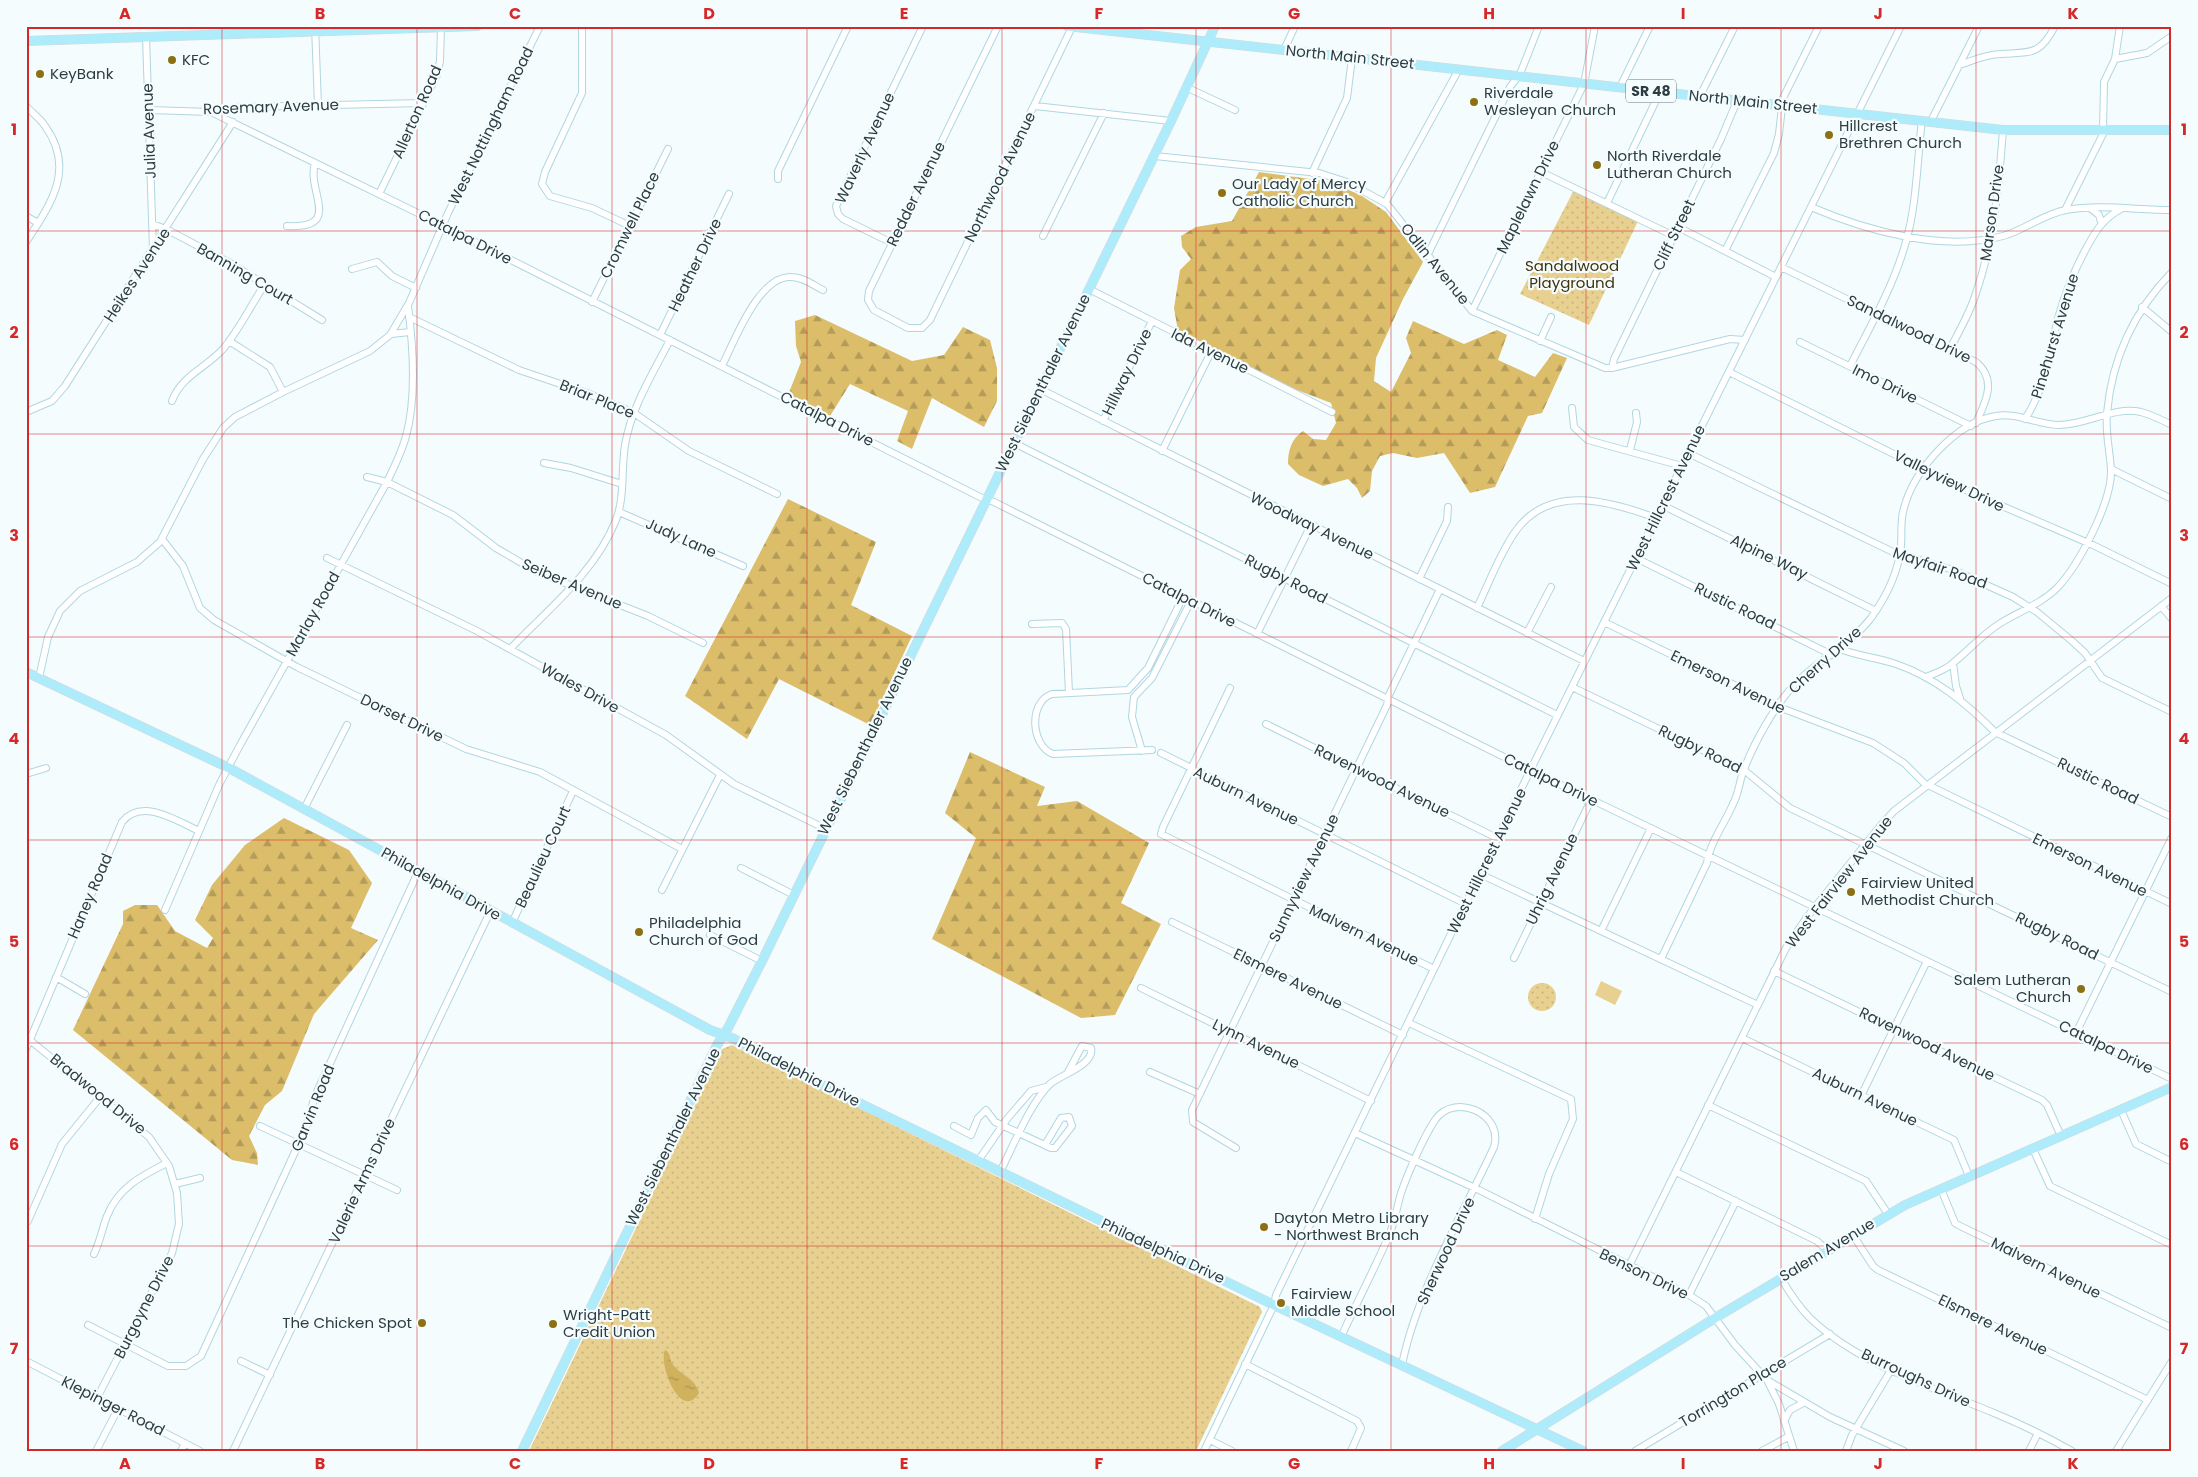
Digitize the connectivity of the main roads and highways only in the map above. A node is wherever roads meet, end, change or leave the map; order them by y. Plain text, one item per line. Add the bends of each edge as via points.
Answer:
1 (477, 26) edge
2 (1067, 26) edge
3 (1216, 26) edge
4 (441, 27) edge
5 (1072, 27) edge
6 (316, 29) edge
7 (1125, 30) edge
8 (26, 41) edge
9 (1208, 42) junction
10 (2172, 130) edge
11 (26, 672) edge
12 (724, 1035) junction
13 (2172, 1087) edge
14 (1538, 1429) junction
15 (522, 1451) edge
16 (1502, 1451) edge
17 (1584, 1451) edge

1 - 4 main road
2 - 5 main road, North Main Street / SR 48
3 - 9 main road, West Siebenthaler Avenue
4 - 6 main road
5 - 7 main road, North Main Street / SR 48
6 - 8 main road
7 - 9 main road, North Main Street / SR 48
9 - 10 main road, North Main Street / SR 48 via 2003,130
9 - 12 main road, West Siebenthaler Avenue
11 - 12 main road, Philadelphia Drive via 229,768 629,987
12 - 14 main road, Philadelphia Drive via 1274,1305
12 - 15 main road, West Siebenthaler Avenue
13 - 14 main road, Salem Avenue via 1888,1214
14 - 16 main road, Salem Avenue
14 - 17 main road, Philadelphia Drive

